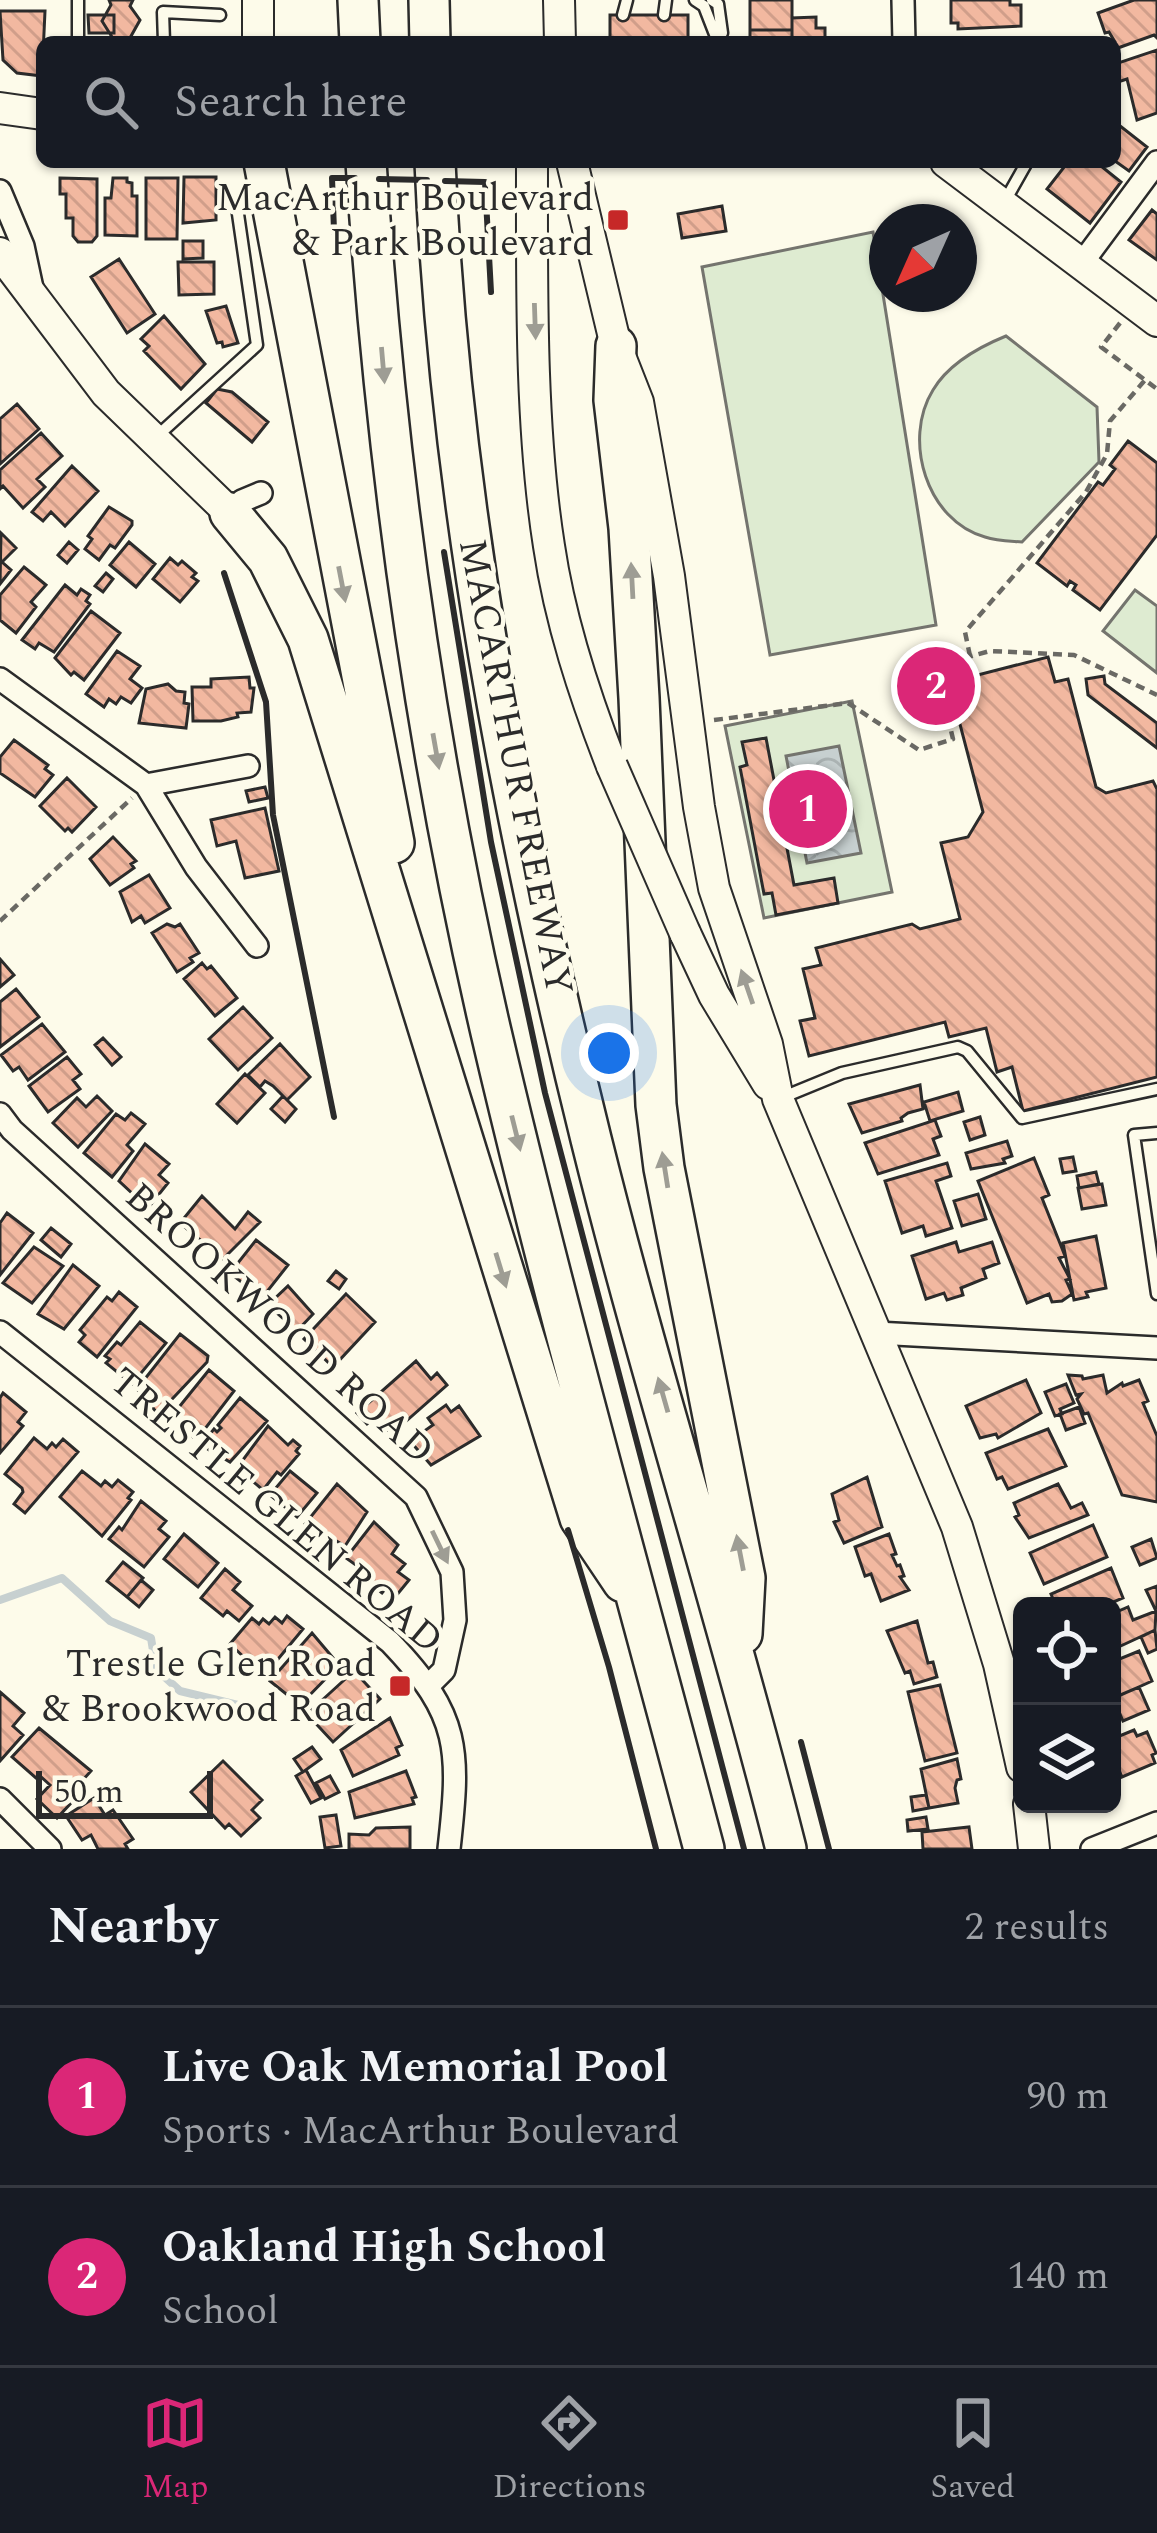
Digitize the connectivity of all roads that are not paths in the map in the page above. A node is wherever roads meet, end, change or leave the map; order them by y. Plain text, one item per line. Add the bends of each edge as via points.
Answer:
1 (79, 0) edge
2 (258, 0) edge
3 (358, 0) edge
4 (429, 0) edge
5 (559, 0) edge
6 (627, 0) edge
7 (666, 0) edge
8 (695, 0) edge
9 (712, 0) edge
10 (903, 0) edge
11 (220, 15) dead end
12 (623, 15) dead end
13 (664, 15) dead end
14 (78, 36) edge
15 (164, 36) edge
16 (258, 36) edge
17 (360, 36) edge
18 (430, 36) edge
19 (560, 36) edge
20 (717, 36) edge
21 (720, 36) edge
22 (904, 36) edge
23 (0, 108) edge
24 (36, 113) edge
25 (1157, 162) edge
26 (265, 168) edge
27 (366, 168) edge
28 (434, 168) edge
29 (532, 168) edge
30 (573, 168) edge
31 (954, 168) edge
32 (1024, 168) edge
33 (0, 191) edge
34 (1003, 204) junction
35 (238, 214) dead end
36 (0, 253) edge
37 (1082, 263) junction
38 (34, 294) junction
39 (1146, 312) edge
40 (616, 346) junction
41 (152, 440) junction
42 (245, 503) joint
43 (0, 679) edge
44 (248, 766) dead end
45 (146, 785) junction
46 (257, 946) dead end
47 (1157, 1089) edge
48 (778, 1099) junction
49 (0, 1114) edge
50 (1157, 1132) edge
51 (468, 1158) junction
52 (1157, 1294) edge
53 (0, 1332) edge
54 (876, 1333) junction
55 (1157, 1348) edge
56 (640, 1607) junction
57 (741, 1669) junction
58 (429, 1684) junction
59 (1013, 1725) edge
60 (0, 1799) edge
61 (1030, 1813) edge
62 (1157, 1823) edge
63 (50, 1849) edge
64 (449, 1849) edge
65 (704, 1849) edge
66 (786, 1849) edge
67 (1034, 1849) edge
68 (1092, 1849) edge

1 - 14 lane
2 - 16 main road
3 - 17 highway
4 - 18 highway
5 - 19 main road
6 - 12 lane
7 - 13 lane
8 - 20 lane
9 - 21 lane
10 - 22 street
11 - 15 lane via 163,12
23 - 24 main road
25 - 37 street
26 -> 51 highway via 371,740
27 -> 56 highway, MACARTHUR FREEWAY via 406,571 461,888
57 -> 28 highway, MACARTHUR FREEWAY via 608,1201 548,956 475,563
29 -> 48 main road, bridge via 539,450 569,641 612,766 685,933
30 - 40 main road
31 - 34 main road
32 - 34 lane
33 - 38 street
34 - 37 main road
35 - 41 lane via 257,345
36 - 38 main road
37 - 39 main road
38 - 41 main road via 106,393
48 -> 40 main road via 714,888 638,402
57 -> 40 highway via 745,1578 656,1105
41 - 42 main road
42 - 51 highway via 308,639
43 - 45 street
44 - 45 street
45 - 46 street
47 - 48 lane via 1022,1118 958,1047 842,1073
48 - 54 main road
49 -> 58 street, BROOKWOOD ROAD via 416,1497 452,1572 448,1653
50 - 52 lane via 1134,1135
51 -> 56 highway via 580,1517
53 - 58 street, TRESTLE GLEN ROAD via 391,1642
54 - 55 street
54 - 59 main road via 957,1528
56 - 65 highway, MACARTHUR FREEWAY
57 - 66 highway, MACARTHUR FREEWAY
58 - 64 street, TRESTLE GLEN ROAD via 450,1727
60 - 63 street
61 - 67 main road
62 - 68 street

